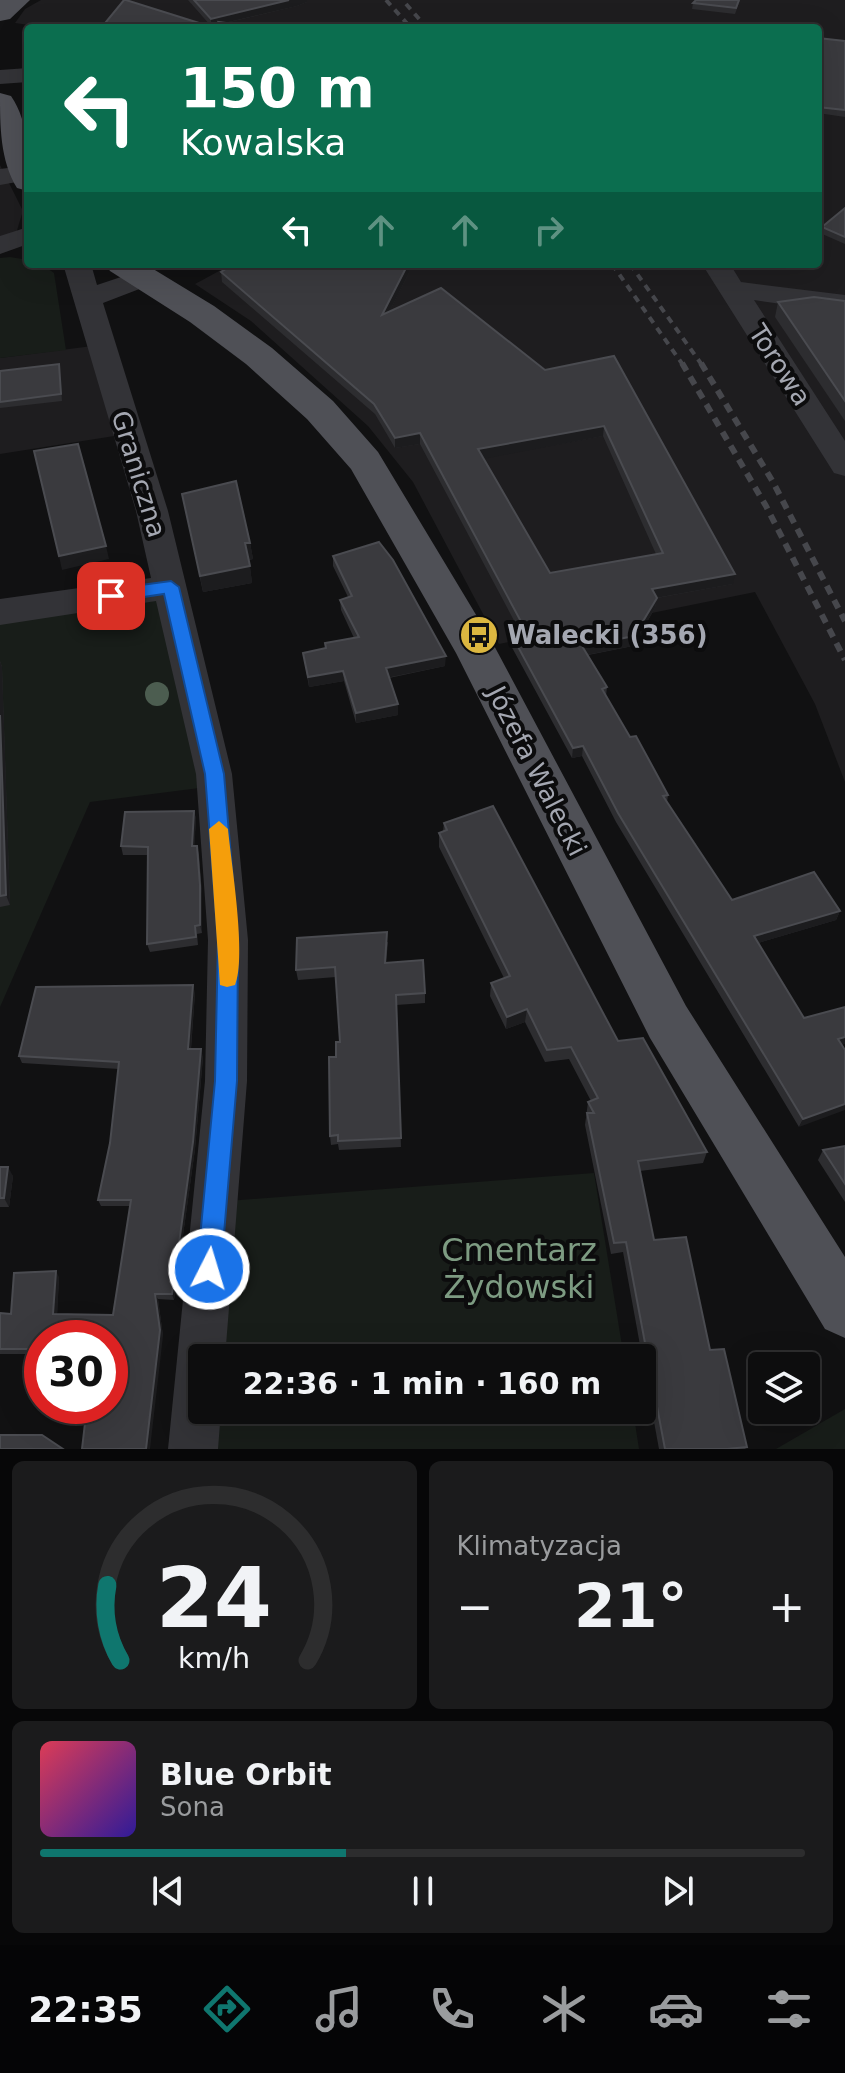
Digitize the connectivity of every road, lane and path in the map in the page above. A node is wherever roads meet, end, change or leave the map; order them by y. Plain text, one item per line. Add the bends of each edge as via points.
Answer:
1 (16, 0) edge
2 (0, 13) edge
3 (24, 75) edge
4 (0, 77) edge
5 (0, 102) edge
6 (17, 177) edge
7 (24, 237) edge
8 (0, 246) edge
9 (133, 271) edge
10 (724, 276) edge
11 (82, 282) edge
12 (845, 304) edge
13 (845, 465) edge
14 (171, 587) junction
15 (0, 612) edge
16 (845, 1309) edge
17 (193, 1449) edge

1 - 2 main road
3 - 4 street
5 - 6 main road
7 - 8 street
9 - 11 street
9 - 16 main road, Józefa Walecki via 259,356 320,410 365,461 475,649 668,1022
10 - 12 street
10 - 13 street, Torowa
11 - 14 street, Graniczna
14 - 15 street
14 - 17 street, Graniczna via 214,774 228,940 226,1081

